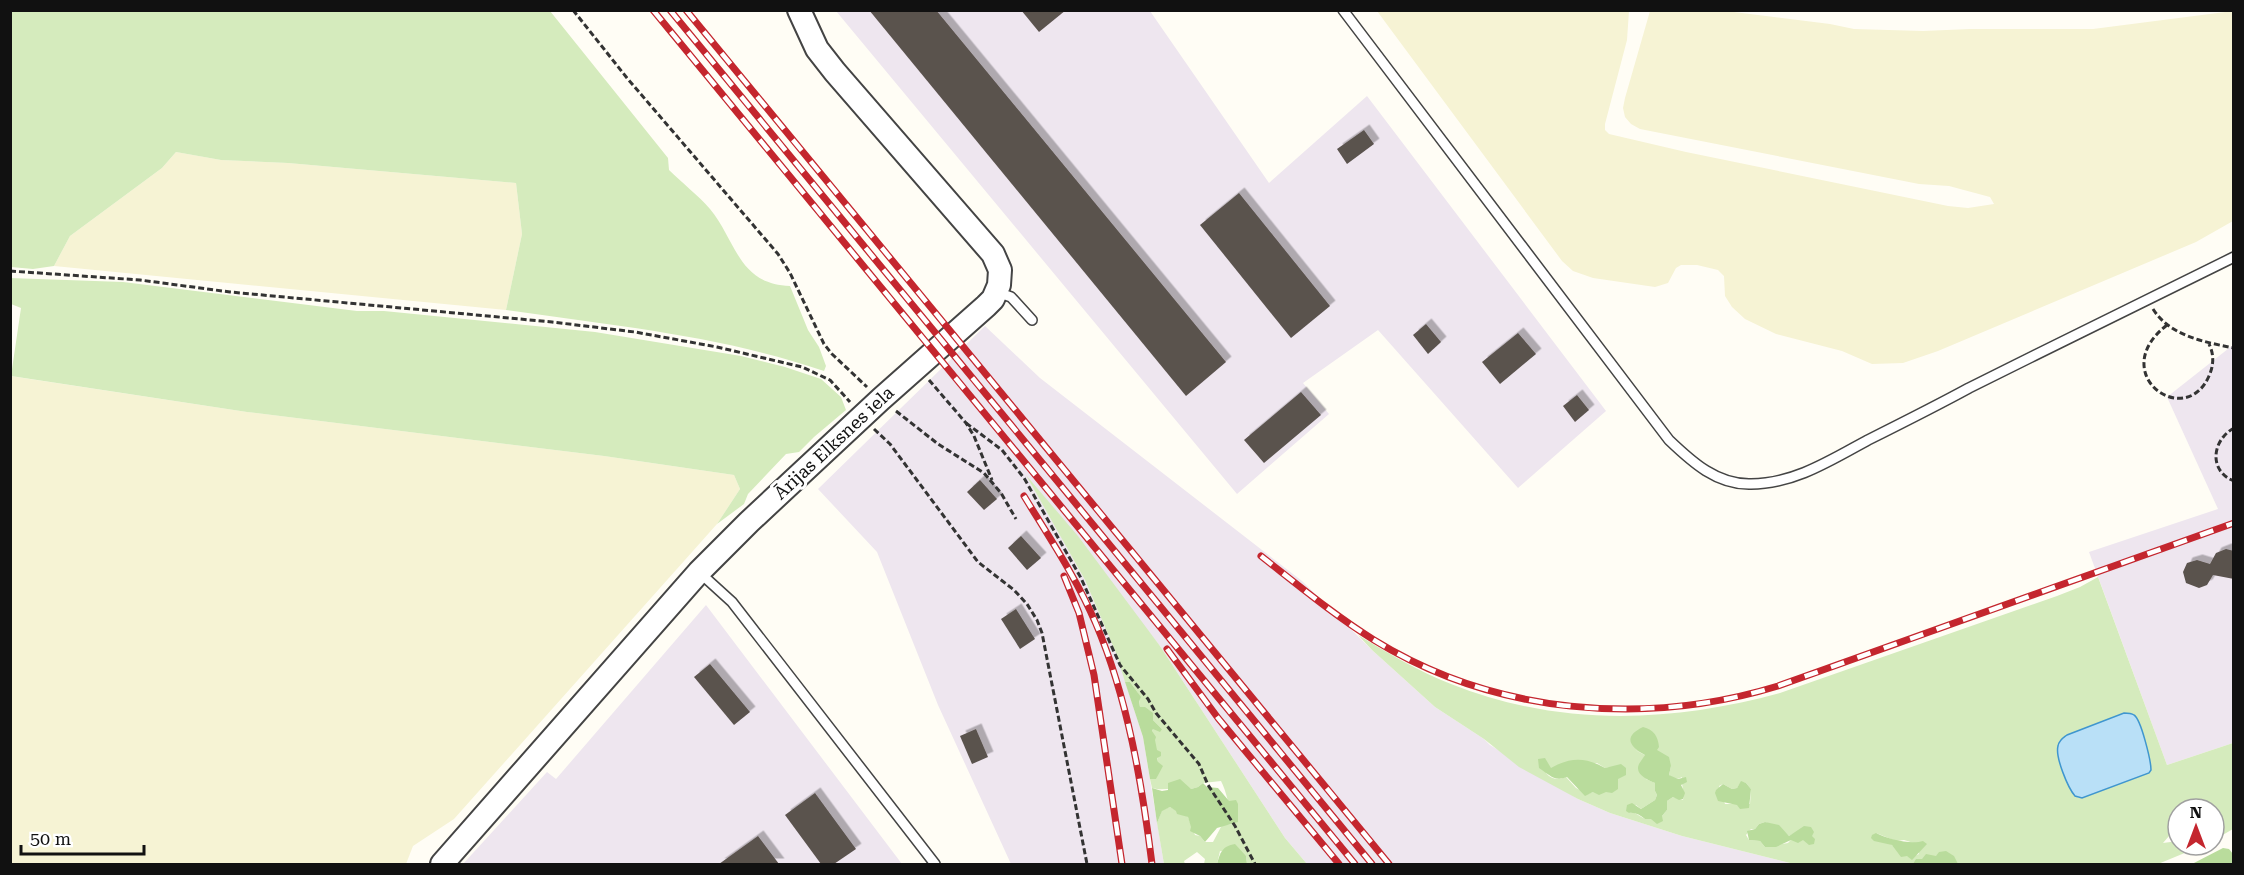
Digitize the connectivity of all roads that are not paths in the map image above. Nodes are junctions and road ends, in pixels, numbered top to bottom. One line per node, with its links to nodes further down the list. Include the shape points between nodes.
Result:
1 (799, 10): 4 (street, via 817,49 835,72 993,254 1000,277)
2 (1343, 10): 3 (lane, via 1669,440 1689,460 1728,481 1768,483 1806,473)
3 (2234, 257)
4 (997, 292): 5 (lane, via 1011,297); 6 (street, Ārijas Elksnes iela, via 979,314 880,399)
5 (1032, 320)
6 (699, 572): 7 (street, Ārijas Elksnes iela); 8 (lane, via 732,602)
7 (442, 864)
8 (935, 864)

